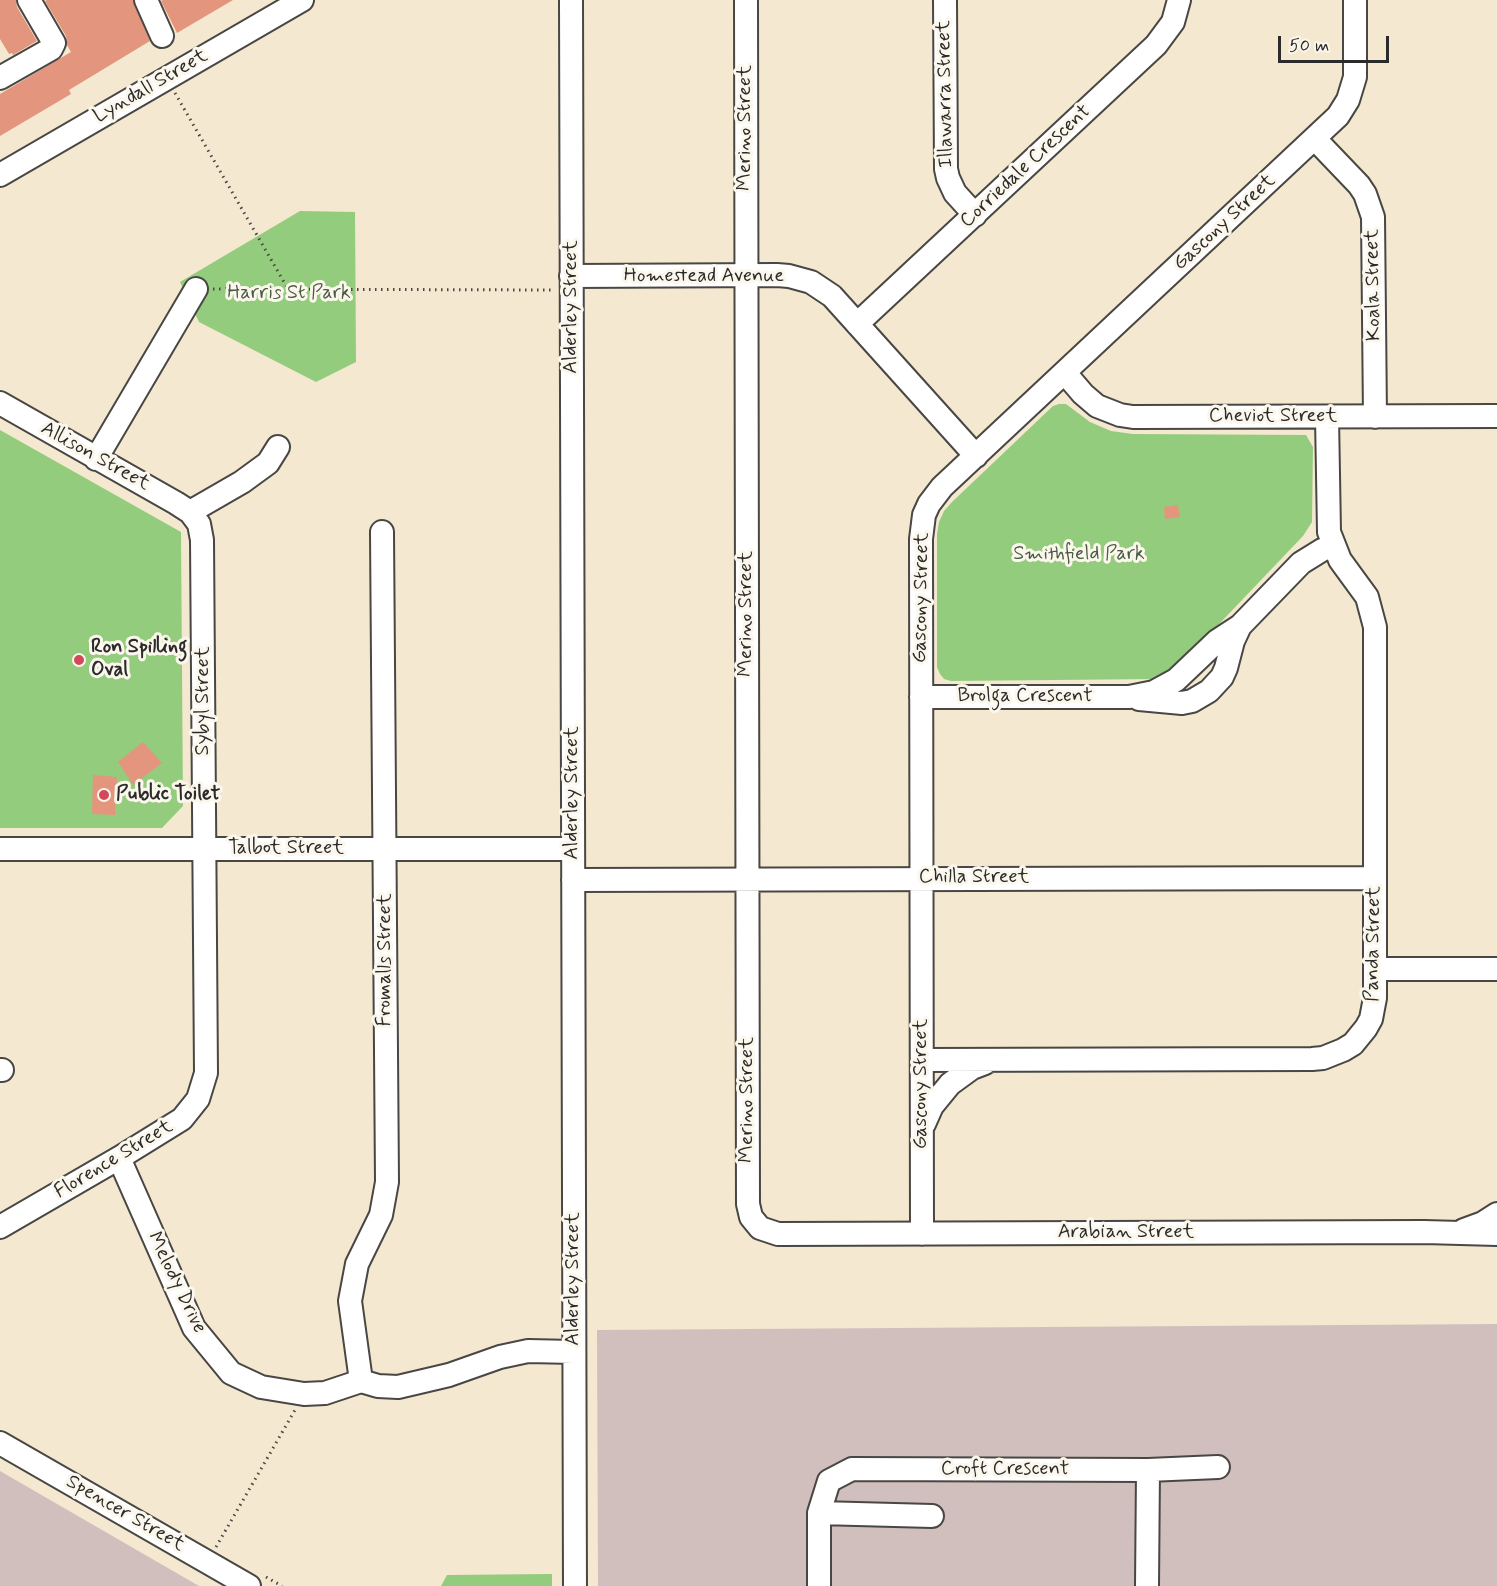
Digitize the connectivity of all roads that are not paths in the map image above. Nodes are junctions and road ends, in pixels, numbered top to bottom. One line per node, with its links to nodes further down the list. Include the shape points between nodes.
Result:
1 (29, 0): 10 (street, via 54,43 51,49)
2 (146, 0): 9 (street)
3 (302, 0): 12 (street, Lyndall Street)
4 (571, 0): 15 (street, Alderley Street)
5 (746, 0): 14 (street, Merino Street)
6 (945, 0): 13 (street, Illawarra Street, via 946,169 955,193)
7 (1179, 0): 13 (street, Corriedale Crescent, via 1173,22 1163,38)
8 (1355, 0): 11 (street, Gascony Street, via 1356,65 1352,88 1344,109)
9 (162, 36)
10 (0, 78)
11 (1315, 138): 18 (street, Gascony Street); 22 (street, Koala Street, via 1359,185 1373,217)
12 (0, 175)
13 (975, 215): 17 (street, Corriedale Crescent)
14 (747, 275): 15 (street, Homestead Avenue); 17 (street, Homestead Avenue, via 789,276 811,282 832,296); 37 (street, Merino Street)
15 (572, 283): 35 (street, Alderley Street)
16 (196, 289): 25 (street)
17 (857, 324): 24 (street, Homestead Avenue)
18 (1065, 373): 21 (street, Cheviot Street, via 1090,400 1120,415); 24 (street, Gascony Street)
19 (0, 403): 25 (street, Allison Street)
20 (1497, 416): 22 (street, Cheviot Street)
21 (1327, 417): 22 (street, Cheviot Street); 28 (street, Panda Street, via 1327,523)
22 (1375, 417)
23 (278, 447): 26 (street, via 268,463)
24 (976, 456): 31 (street, Gascony Street, via 935,495 924,515)
25 (96, 459): 26 (street, Allison Street)
26 (190, 512): 33 (street, Sybyl Street, via 199,524 202,540)
27 (382, 532): 34 (street, Fromalls Street)
28 (1333, 546): 29 (street, Brolga Crescent, via 1301,563); 36 (street, Panda Street, via 1367,597 1375,627)
29 (1240, 626): 30 (street, Brolga Crescent, via 1217,641 1176,680 1148,694); 30 (street, Brolga Crescent, via 1222,677 1209,692 1192,701 1173,703)
30 (1129, 697): 31 (street, Brolga Crescent)
31 (921, 698): 38 (street, Gascony Street)
32 (0, 849): 33 (street, Talbot Street)
33 (205, 849): 34 (street, Talbot Street); 44 (street, Sybyl Street)
34 (385, 849): 35 (street, Talbot Street); 54 (street, Fromalls Street, via 387,1182 381,1215 357,1264 350,1301)
35 (573, 849): 39 (street, Alderley Street)
36 (1375, 878): 38 (street, Chilla Street); 40 (street, Panda Street)
37 (748, 879): 38 (street, Chilla Street); 39 (street, Chilla Street); 48 (street, Merino Street, via 748,1204)
38 (921, 879): 42 (street, Gascony Street)
39 (573, 880): 53 (street, Alderley Street)
40 (1375, 969): 41 (street); 43 (street, Panda Street, via 1374,1009 1366,1028 1353,1044 1323,1058)
41 (1497, 969)
42 (922, 1060): 43 (street, Panda Street); 45 (street, Gascony Street)
43 (998, 1060): 45 (street, via 972,1068 950,1084 932,1106)
44 (206, 1073): 46 (street, Florence Street, via 198,1099 183,1119)
45 (922, 1133): 51 (street, Gascony Street)
46 (119, 1158): 49 (street, Florence Street); 54 (street, Melody Drive, via 194,1328 231,1373 261,1387 304,1394 325,1393)
47 (1497, 1214): 50 (street)
48 (757, 1225): 51 (street, Arabian Street, via 778,1234)
49 (0, 1227)
50 (1451, 1233): 51 (street, Arabian Street); 52 (street, Arabian Street)
51 (922, 1234)
52 (1497, 1234)
53 (574, 1352): 54 (street, Melody Drive, via 528,1351 398,1387); 61 (street, Alderley Street)
54 (361, 1381)
55 (0, 1443): 60 (street, Spencer Street)
56 (1218, 1467): 57 (street, Croft Crescent)
57 (1148, 1470): 58 (street, Croft Crescent, via 852,1469 829,1481); 63 (street)
58 (819, 1513): 59 (street); 62 (street, Croft Crescent)
59 (932, 1516)
60 (249, 1586)
61 (575, 1586)
62 (819, 1586)
63 (1148, 1586)

